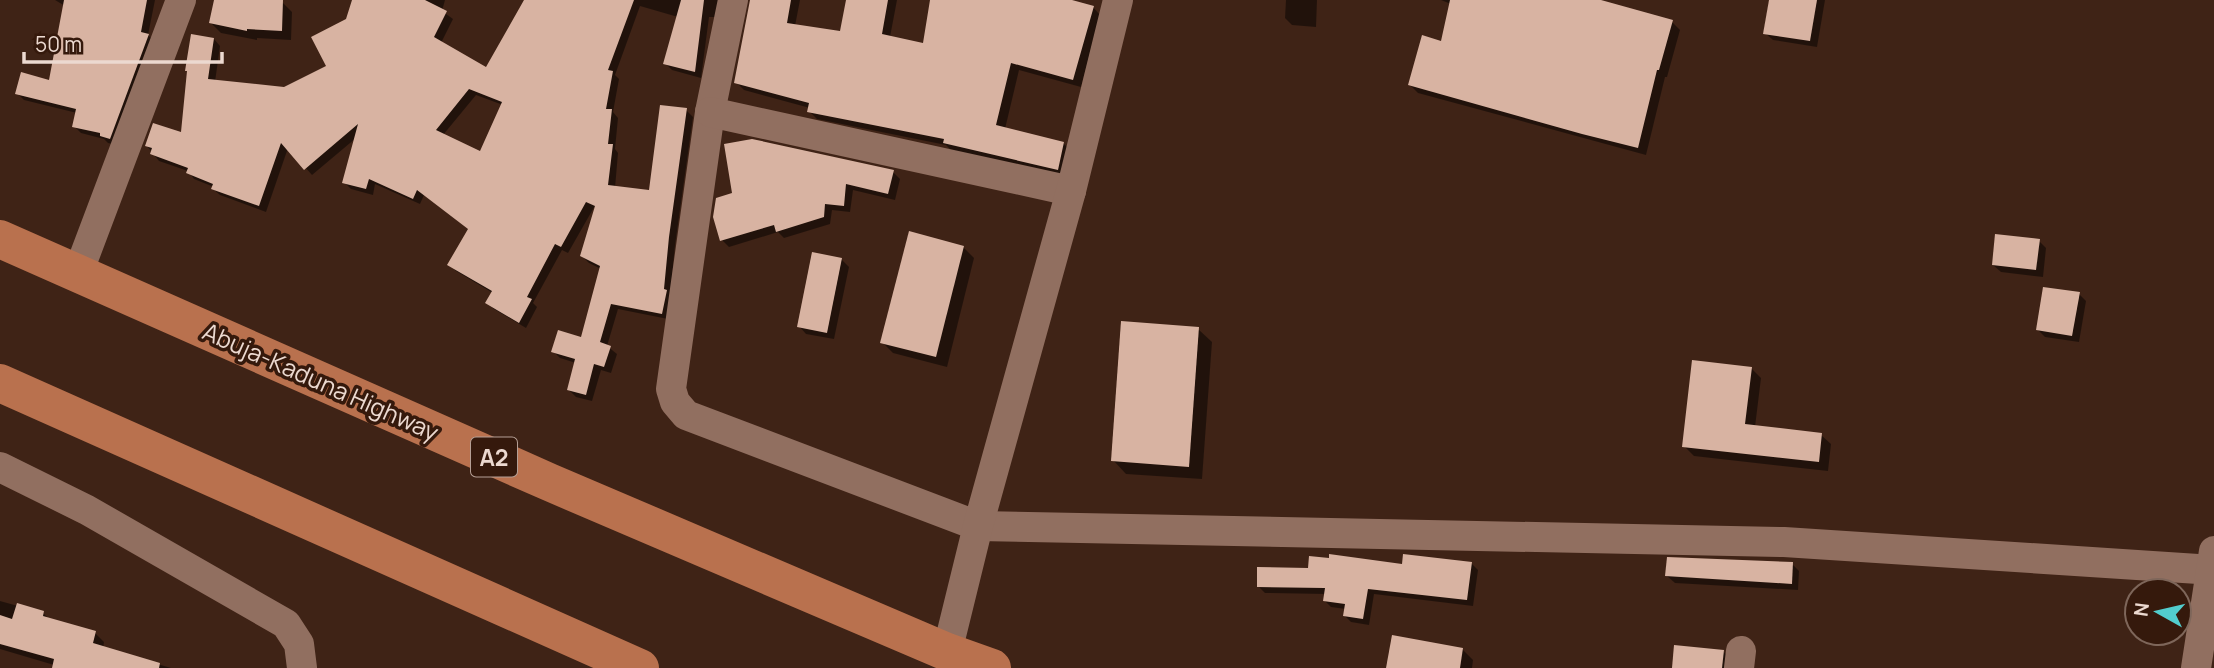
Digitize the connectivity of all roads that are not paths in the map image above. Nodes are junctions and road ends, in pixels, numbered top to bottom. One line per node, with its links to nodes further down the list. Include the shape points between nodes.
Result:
1 (181, 0): 7 (street)
2 (733, 0): 4 (street)
3 (1118, 0): 5 (street)
4 (710, 113): 5 (street); 10 (street, via 671,389 675,402 686,415)
5 (1071, 191): 10 (street)
6 (0, 239): 7 (highway, Abuja-Kaduna Highway / A2)
7 (78, 273): 12 (highway, Abuja-Kaduna Highway / A2)
8 (0, 383): 14 (highway)
9 (0, 467): 13 (street, via 87,510 286,624 299,644)
10 (978, 526): 11 (street, via 1784,542); 12 (street)
11 (2213, 563): 16 (street)
12 (947, 652): 15 (highway, Abuja-Kaduna Highway / A2)
13 (302, 668)
14 (640, 668)
15 (992, 668)
16 (2196, 668)

